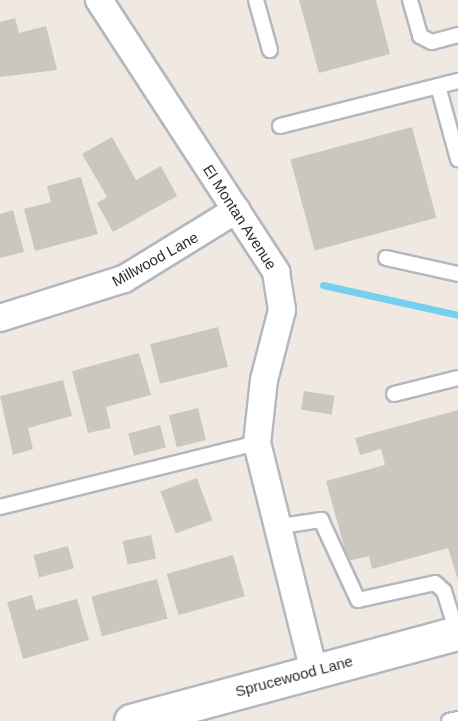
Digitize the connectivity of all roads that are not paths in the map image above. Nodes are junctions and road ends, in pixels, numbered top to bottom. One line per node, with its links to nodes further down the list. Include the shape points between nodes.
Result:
1 (99, 0): 10 (street, El Montan Avenue)
2 (256, 0): 5 (lane)
3 (410, 0): 4 (lane, via 420,36 432,42)
4 (458, 35)
5 (270, 50)
6 (458, 81): 7 (lane)
7 (438, 86): 8 (lane); 9 (lane)
8 (280, 126)
9 (458, 159)
10 (236, 210): 13 (street, Millwood Lane, via 124,279); 16 (street, El Montan Avenue, via 276,272 282,310 264,380)
11 (386, 258): 12 (lane)
12 (458, 274)
13 (0, 318)
14 (458, 378): 15 (lane)
15 (394, 394)
16 (257, 443): 17 (lane); 18 (street, El Montan Avenue)
17 (0, 507)
18 (275, 528): 19 (lane, via 321,520 358,600 435,583 444,591); 20 (street, El Montan Avenue)
19 (458, 633): 20 (street, Sprucewood Lane)
20 (314, 671): 22 (street, Sprucewood Lane)
21 (458, 719): 23 (lane)
22 (131, 721)
23 (449, 721)

